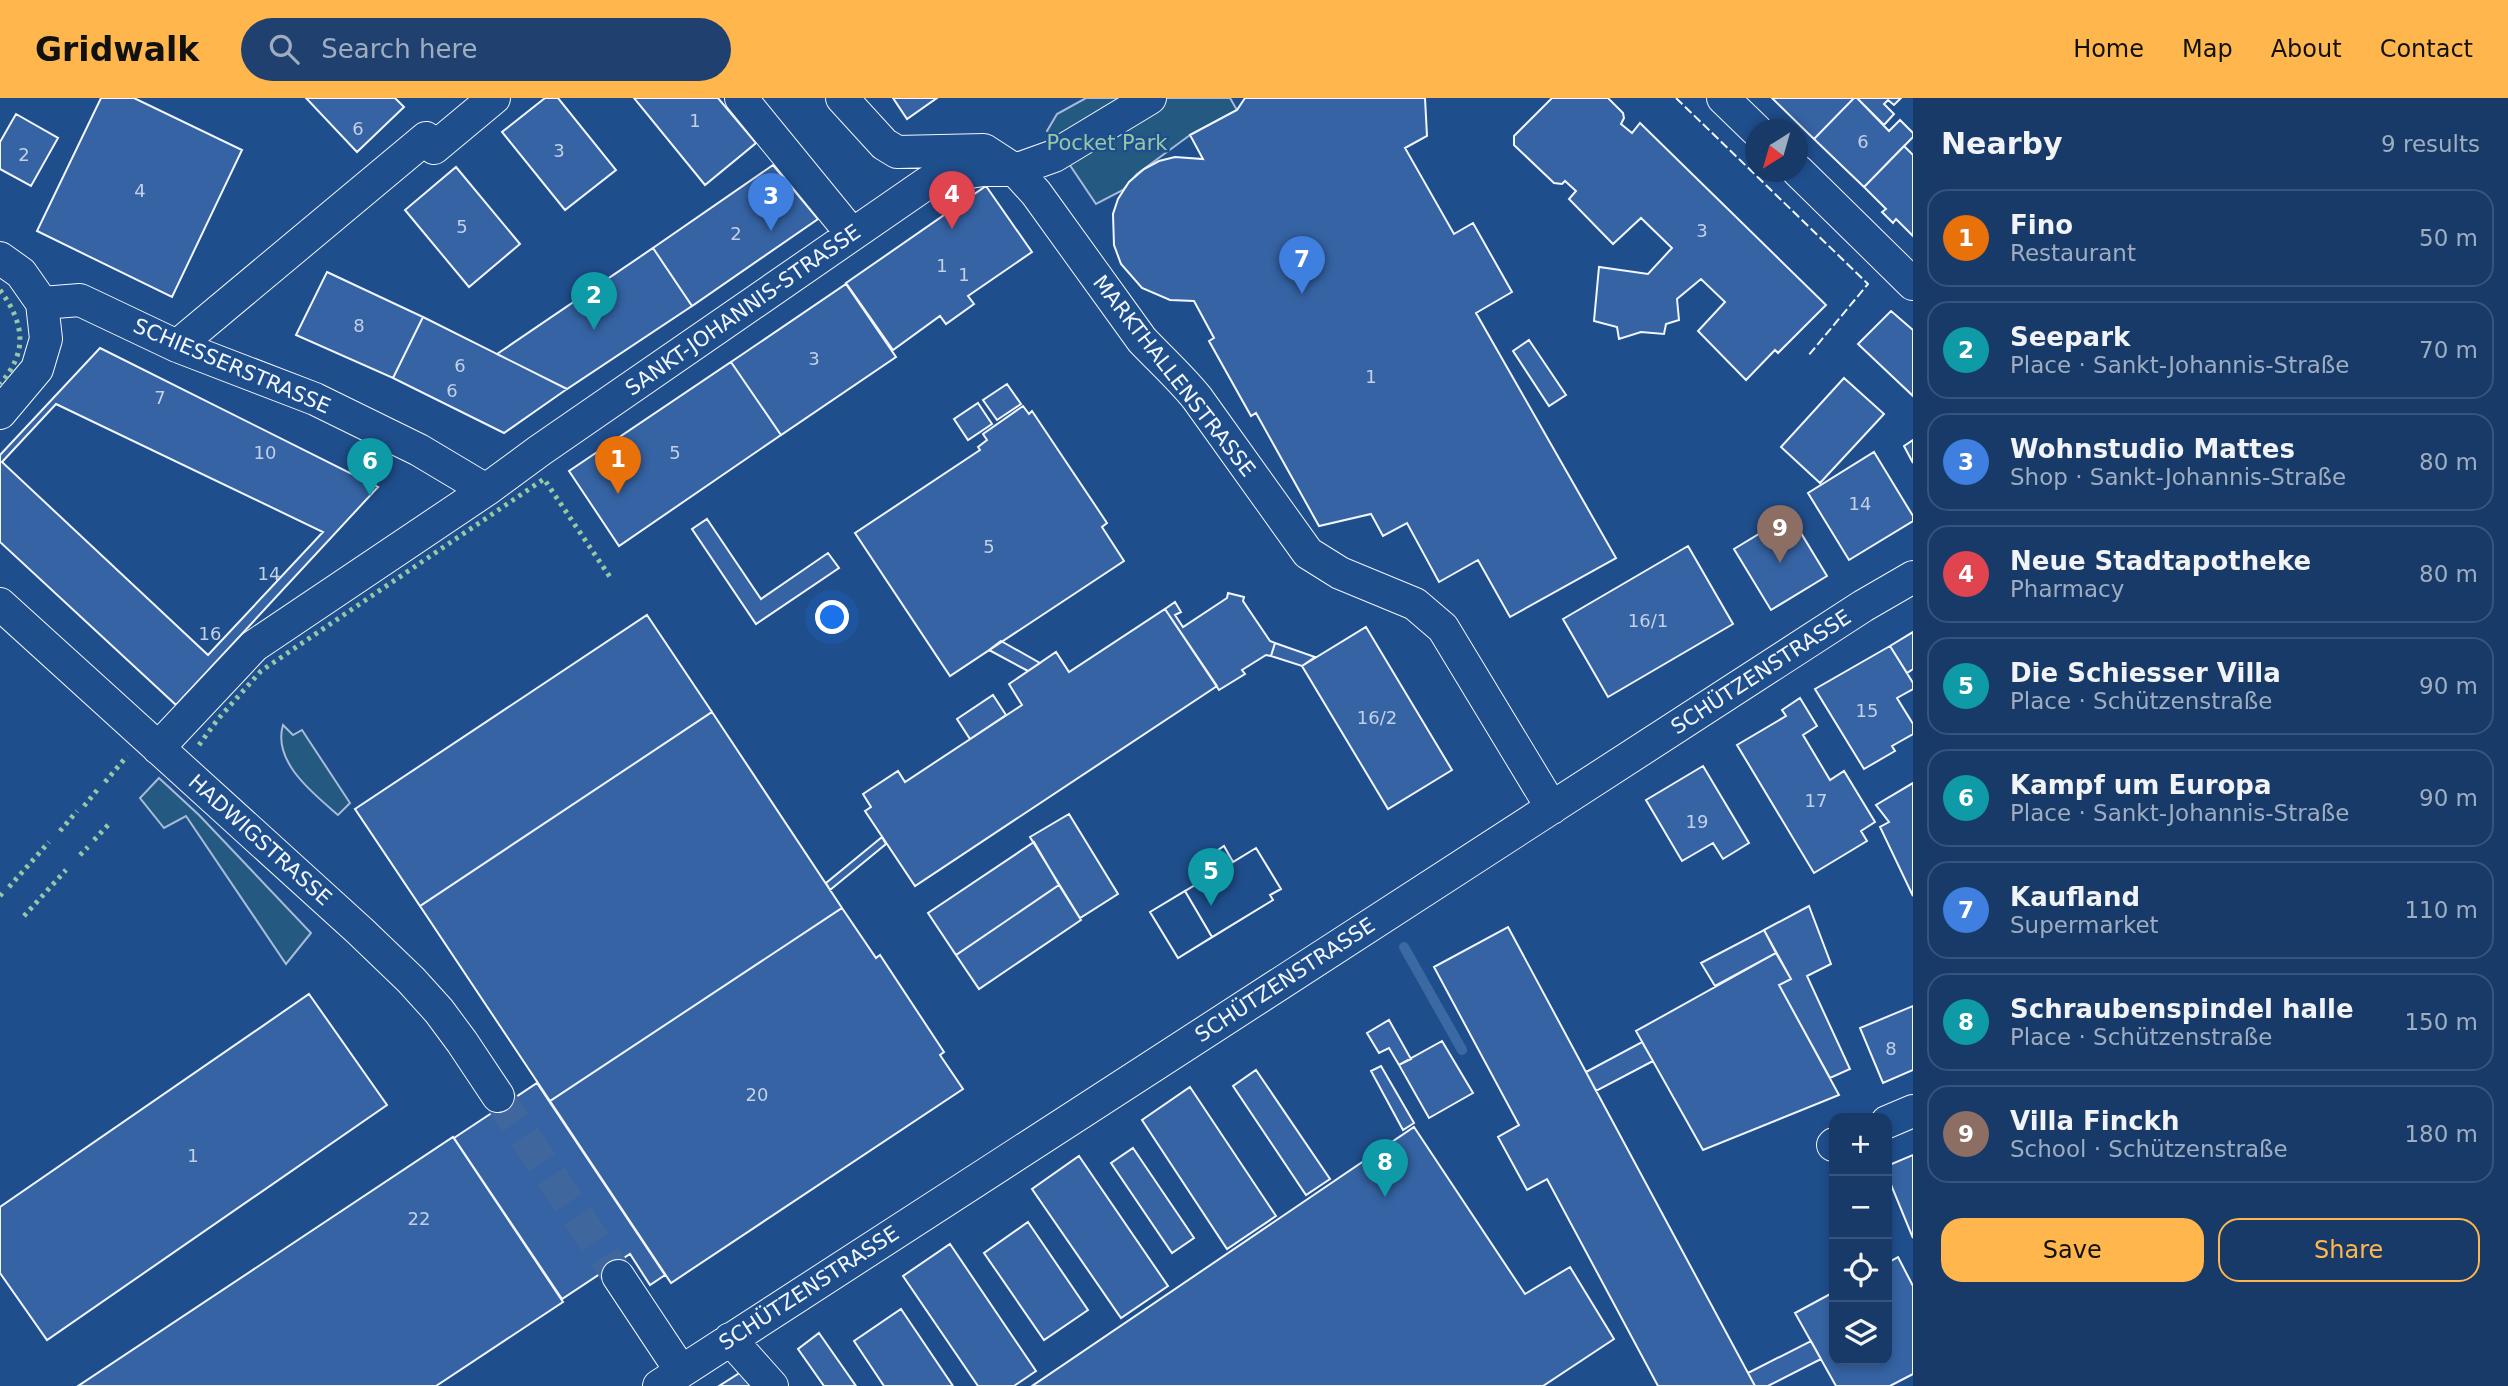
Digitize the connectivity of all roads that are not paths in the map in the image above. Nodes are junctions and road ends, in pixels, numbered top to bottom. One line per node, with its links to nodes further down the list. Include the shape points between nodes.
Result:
1 (494, 98): 13 (street, via 435,148 426,138)
2 (741, 98): 9 (street)
3 (842, 98): 7 (street, MARKTHALLENSTRASSE, via 897,152 984,150)
4 (1150, 98): 7 (street, SANKT-JOHANNIS-STRASSE, via 1054,156)
5 (1723, 98): 6 (street)
6 (1745, 120)
7 (1015, 170): 9 (street, SANKT-JOHANNIS-STRASSE, via 938,177); 19 (street, MARKTHALLENSTRASSE, via 1135,330 1197,398 1308,553 1340,573 1415,604 1443,628)
8 (1808, 182): 11 (street)
9 (852, 234): 15 (street, SANKT-JOHANNIS-STRASSE)
10 (0, 258): 12 (street, via 21,272)
11 (1913, 284)
12 (42, 303): 13 (street, SCHIESSERSTRASSE, via 80,300); 14 (street, via 46,339 37,369)
13 (177, 346): 15 (street, SCHIESSERSTRASSE, via 315,399 419,450)
14 (0, 413)
15 (486, 491): 18 (street, SANKT-JOHANNIS-STRASSE, via 254,646)
16 (1913, 576): 19 (street, SCHÜTZENSTRASSE)
17 (0, 604): 18 (street, HADWIGSTRASSE)
18 (158, 748): 20 (street, HADWIGSTRASSE, via 411,980 462,1042)
19 (1552, 808): 24 (street, SCHÜTZENSTRASSE)
20 (498, 1096)
21 (1913, 1111): 22 (street)
22 (1892, 1120)
23 (618, 1276): 25 (street)
24 (730, 1339): 25 (street, SCHÜTZENSTRASSE); 26 (street)
25 (670, 1379)
26 (772, 1386)

